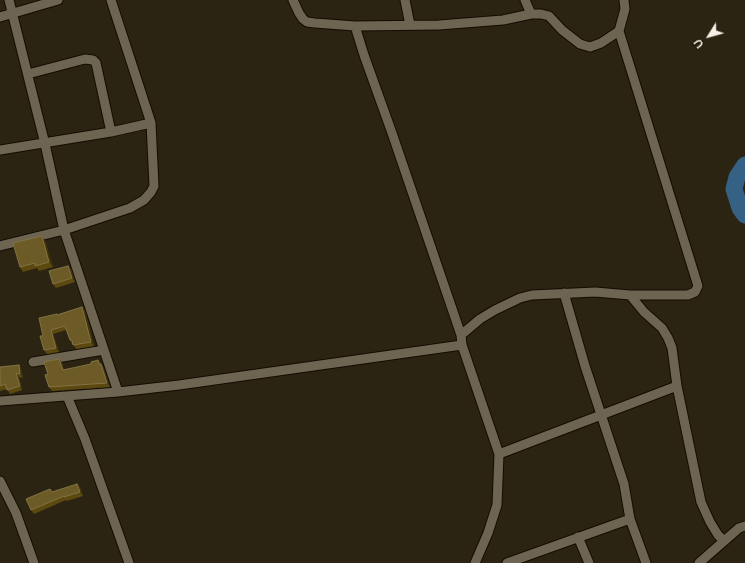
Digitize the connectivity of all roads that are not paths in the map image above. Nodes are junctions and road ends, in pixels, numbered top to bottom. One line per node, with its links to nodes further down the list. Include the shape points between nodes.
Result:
1 (9, 0): 8 (street)
2 (58, 0): 8 (street)
3 (111, 0): 15 (street)
4 (293, 0): 12 (street, via 307,22)
5 (405, 0): 11 (street)
6 (525, 0): 9 (street)
7 (624, 0): 13 (street, via 626,9)
8 (12, 13): 10 (street); 14 (street)
9 (531, 14): 11 (street, via 503,20); 13 (street, via 549,16 580,44 590,47)
10 (0, 17)
11 (410, 25): 12 (street)
12 (355, 26): 23 (street)
13 (619, 31): 22 (street, via 698,286 695,292 688,295)
14 (28, 74): 16 (street, via 85,59 93,60 96,63); 17 (street)
15 (151, 124): 16 (street); 19 (street, via 154,186 151,192 144,200 130,208)
16 (112, 132): 17 (street)
17 (45, 144): 18 (street); 19 (street)
18 (0, 150)
19 (64, 230): 20 (street); 25 (street)
20 (0, 246)
21 (564, 293): 22 (street); 23 (street, via 520,298 480,319); 31 (street)
22 (630, 295): 27 (street, via 662,328 668,338 672,348)
23 (461, 335): 24 (street)
24 (462, 345): 28 (street); 32 (street)
25 (104, 350): 26 (street); 28 (street)
26 (33, 362)
27 (677, 386): 31 (street); 37 (street, via 701,502 710,522)
28 (118, 392): 29 (street)
29 (67, 396): 30 (street); 39 (street)
30 (0, 401)
31 (602, 415): 32 (street); 34 (street, via 624,484)
32 (499, 454): 40 (street, via 497,505)
33 (0, 481): 38 (street, via 16,513)
34 (630, 519): 36 (street); 43 (street)
35 (745, 526): 37 (street)
36 (578, 537): 41 (street); 42 (street)
37 (724, 541): 44 (street)
38 (34, 563)
39 (129, 563)
40 (475, 563)
41 (507, 563)
42 (589, 563)
43 (646, 563)
44 (699, 563)

